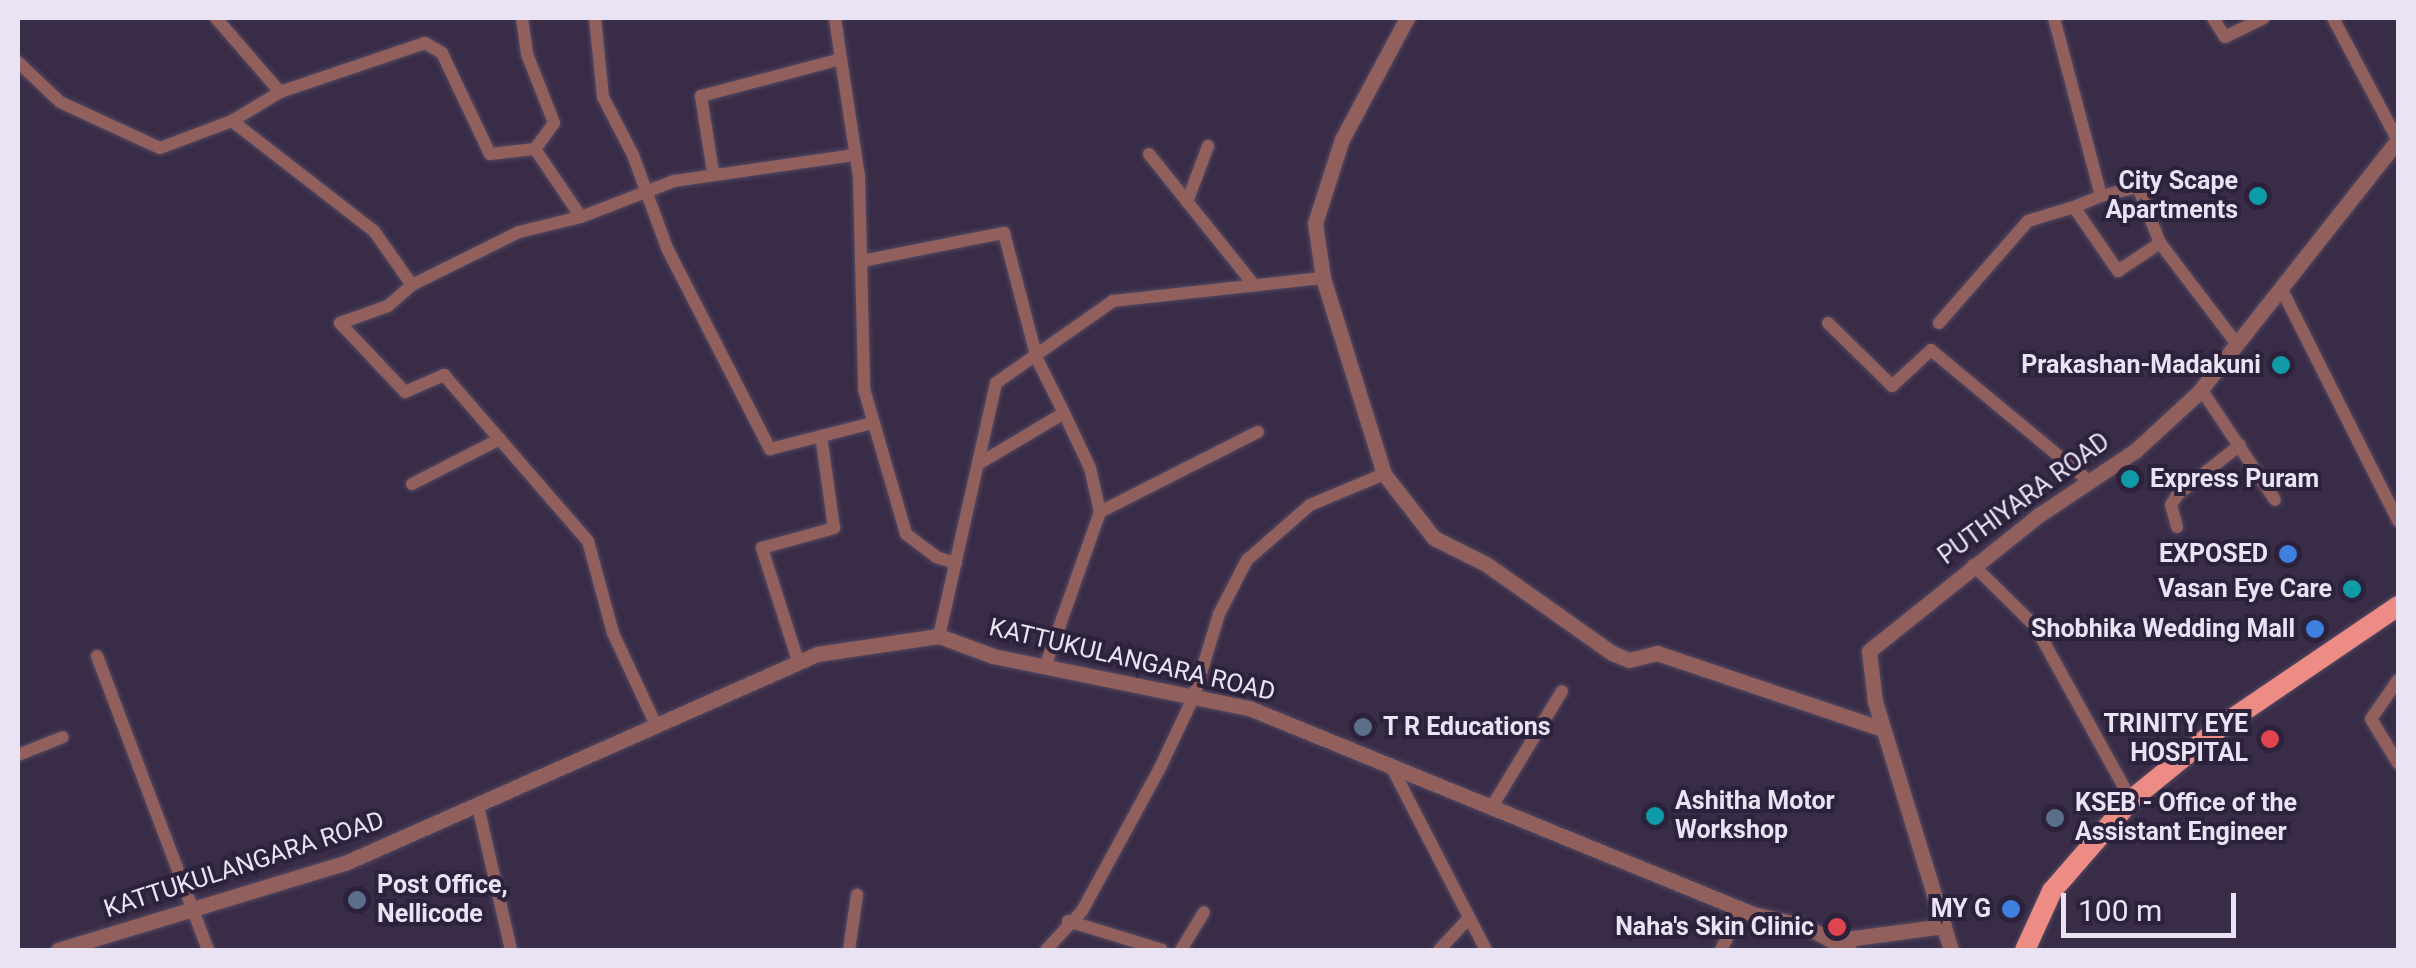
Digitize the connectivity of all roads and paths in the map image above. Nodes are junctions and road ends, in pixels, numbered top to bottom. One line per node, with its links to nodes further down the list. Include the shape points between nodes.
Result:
1 (216, 18): 12 (street)
2 (522, 18): 16 (street, via 527,54 554,123)
3 (595, 18): 20 (street, via 602,97)
4 (835, 18): 10 (street)
5 (1407, 18): 27 (street, via 1342,139 1320,206 1315,223)
6 (2054, 18): 21 (street)
7 (2213, 18): 8 (street, via 2225,37)
8 (2264, 18)
9 (2333, 18): 14 (street)
10 (841, 59): 18 (street); 19 (street, via 701,96)
11 (18, 62): 13 (street, via 60,102 160,148)
12 (280, 92): 13 (street); 16 (street, via 425,43 442,53 490,154)
13 (232, 122): 28 (street, via 374,231)
14 (2398, 141): 30 (street, PUTHIYARA ROAD)
15 (1208, 146): 22 (street)
16 (535, 149): 24 (street)
17 (1149, 154): 22 (street)
18 (854, 155): 19 (street); 26 (street)
19 (713, 172): 20 (street)
20 (644, 192): 24 (street); 39 (street, via 770,449)
21 (2101, 196): 23 (street); 25 (street, via 2138,187)
22 (1187, 202): 29 (street)
23 (2074, 207): 25 (street, via 2118,271); 32 (street, via 2028,221)
24 (581, 217): 28 (street, via 519,232)
25 (2160, 243): 33 (street)
26 (862, 261): 34 (street, via 1004,234); 37 (street, via 864,388)
27 (1324, 278): 29 (street); 43 (street)
28 (412, 285): 40 (street, via 388,306 340,323 405,392 444,375)
29 (1254, 285): 34 (street, via 1113,301)
30 (2282, 288): 33 (street, PUTHIYARA ROAD); 48 (street)
31 (1828, 323): 44 (street, via 1892,386 1930,350)
32 (1939, 323)
33 (2237, 344): 35 (street, PUTHIYARA ROAD)
34 (1037, 359): 36 (street); 42 (street, via 996,382)
35 (2201, 389): 41 (street); 44 (street, PUTHIYARA ROAD, via 2136,450)
36 (1064, 413): 42 (street); 47 (street, via 1090,468)
37 (872, 423): 39 (street); 50 (street, via 906,534 916,546)
38 (1258, 432): 47 (street)
39 (821, 436): 56 (street, via 834,528 762,548)
40 (500, 438): 45 (street); 61 (street, via 588,541 613,633)
41 (2240, 445): 46 (street); 49 (street, via 2178,494 2171,505)
42 (978, 464): 50 (street)
43 (1384, 474): 60 (street, via 1310,505 1248,560 1219,614); 62 (street, via 1434,538 1486,564 1612,652 1630,660 1657,653)
44 (2090, 481): 51 (street, PUTHIYARA ROAD)
45 (412, 484)
46 (2275, 500)
47 (1100, 512): 57 (street)
48 (2398, 521)
49 (2177, 528)
50 (956, 562): 54 (street)
51 (1973, 565): 62 (street, PUTHIYARA ROAD, via 1869,651); 67 (street, via 2035,626)
52 (2398, 606): 67 (main road, via 2235,717)
53 (2398, 621): 90 (main road, via 2230,736 2141,808 2079,874)
54 (939, 636): 56 (street, KATTUKULANGARA ROAD); 57 (street, KATTUKULANGARA ROAD, via 994,656)
55 (97, 656): 71 (street)
56 (798, 661): 61 (street, KATTUKULANGARA ROAD)
57 (1046, 664): 60 (street, KATTUKULANGARA ROAD)
58 (2398, 680): 65 (street, via 2371,719)
59 (1562, 691): 68 (street)
60 (1194, 696): 66 (street, KATTUKULANGARA ROAD, via 1249,708); 75 (street, via 1082,911)
61 (656, 723): 69 (street, KATTUKULANGARA ROAD)
62 (1884, 729): 76 (street, PUTHIYARA ROAD)
63 (63, 737): 64 (street)
64 (18, 755)
65 (2398, 763)
66 (1390, 764): 68 (street, KATTUKULANGARA ROAD); 74 (street)
67 (2131, 800): 89 (main road, via 2052,891)
68 (1493, 805): 72 (street, KATTUKULANGARA ROAD)
69 (478, 806): 71 (street, KATTUKULANGARA ROAD, via 346,863); 80 (street)
70 (856, 895): 81 (street)
71 (195, 905): 78 (street, KATTUKULANGARA ROAD); 79 (street)
72 (1740, 909): 77 (street, KATTUKULANGARA ROAD); 87 (street)
73 (1204, 912): 84 (street)
74 (1469, 918): 85 (street); 86 (street)
75 (1068, 921): 82 (street); 83 (street)
76 (1944, 926): 77 (street); 88 (street, PUTHIYARA ROAD)
77 (1844, 945)
78 (58, 950)
79 (208, 950)
80 (511, 950)
81 (849, 950)
82 (1046, 950)
83 (1162, 950)
84 (1181, 950)
85 (1438, 950)
86 (1486, 950)
87 (1721, 950)
88 (1951, 950)
89 (2025, 950)
90 (2038, 950)

